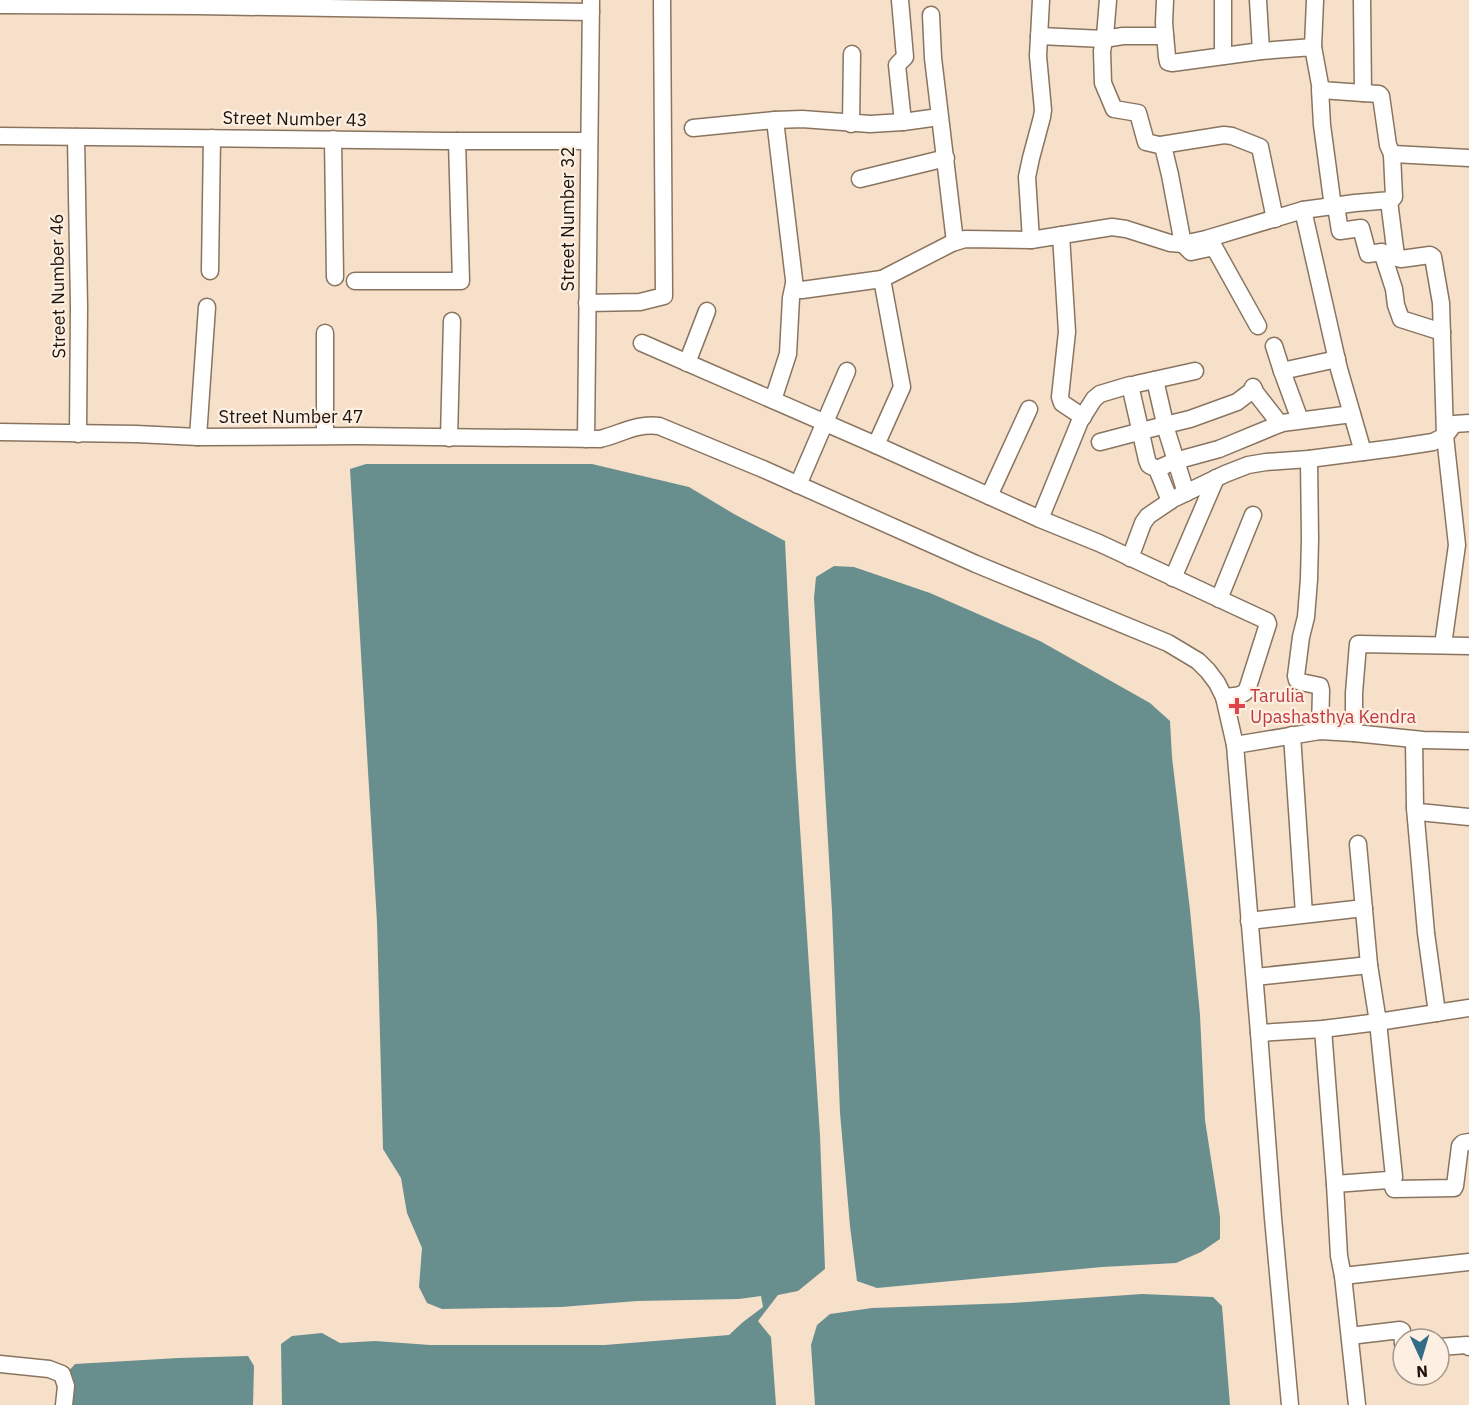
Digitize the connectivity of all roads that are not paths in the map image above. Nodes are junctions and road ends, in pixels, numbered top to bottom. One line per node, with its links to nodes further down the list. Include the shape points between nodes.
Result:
1 (662, 0): 52 (street, via 664,296 640,302)
2 (900, 0): 24 (street, via 905,57 897,65)
3 (1041, 0): 13 (street)
4 (1108, 0): 15 (street)
5 (1165, 0): 14 (street)
6 (1223, 0): 19 (street)
7 (1258, 0): 17 (street)
8 (1315, 0): 16 (street)
9 (1362, 0): 21 (street)
10 (0, 5): 11 (street)
11 (591, 6): 32 (street, Street Number 32)
12 (932, 15): 22 (street)
13 (1039, 36): 15 (street); 44 (street, via 1043,110 1028,177)
14 (1165, 36): 15 (street); 19 (street, via 1168,62)
15 (1104, 39): 33 (street, via 1103,83 1114,110 1138,112 1146,142)
16 (1313, 47): 17 (street); 20 (street)
17 (1261, 51): 19 (street)
18 (852, 54): 25 (street)
19 (1224, 56)
20 (1320, 89): 21 (street); 40 (street)
21 (1363, 93): 34 (street, via 1381,96)
22 (939, 117): 24 (street); 35 (street)
23 (775, 120): 25 (street); 26 (street); 51 (street)
24 (903, 122): 25 (street)
25 (851, 124)
26 (693, 128)
27 (0, 136): 28 (street, Street Number 43)
28 (76, 137): 29 (street, Street Number 43); 79 (street, Street Number 46)
29 (212, 138): 30 (street, Street Number 43); 47 (street)
30 (333, 139): 31 (street, Street Number 43); 48 (street)
31 (457, 141): 32 (street, Street Number 43); 50 (street, via 461,281)
32 (589, 141): 52 (street, Street Number 32)
33 (1161, 145): 42 (street, via 1224,135 1260,147); 46 (street)
34 (1392, 154): 36 (street); 39 (street, via 1394,197)
35 (946, 158): 38 (street); 45 (street)
36 (1469, 158): 37 (street)
37 (1469, 163)
38 (860, 179)
39 (1389, 201): 40 (street); 57 (street, via 1397,258 1434,258)
40 (1334, 206): 41 (street); 57 (street, via 1340,231 1361,228 1368,254 1382,252 1401,319)
41 (1303, 210): 42 (street); 61 (street)
42 (1275, 219): 46 (street)
43 (1061, 235): 44 (street); 46 (street, via 1112,227); 71 (street, via 1067,332 1060,397 1062,403)
44 (1031, 240): 45 (street)
45 (955, 242): 49 (street)
46 (1183, 244): 56 (street, via 1191,252 1214,247)
47 (210, 271)
48 (335, 277)
49 (882, 279): 51 (street, via 802,290); 86 (street, via 902,387)
50 (355, 281)
51 (794, 284): 68 (street, via 788,354)
52 (587, 303): 84 (street, Street Number 32)
53 (207, 306): 80 (street)
54 (707, 311): 62 (street)
55 (452, 321): 83 (street)
56 (1258, 326)
57 (1442, 332): 82 (street)
58 (325, 333): 81 (street)
59 (642, 343): 62 (street)
60 (1274, 346): 65 (street)
61 (1336, 359): 65 (street); 70 (street)
62 (687, 363): 68 (street)
63 (847, 371): 73 (street)
64 (1195, 371): 66 (street)
65 (1282, 371): 72 (street)
66 (1155, 380): 67 (street); 76 (street)
67 (1136, 384)
68 (773, 400): 73 (street)
69 (1029, 409): 94 (street)
70 (1352, 414): 72 (street); 87 (street)
71 (1083, 417): 78 (street, via 1096,396 1130,385); 97 (street)
72 (1300, 420): 74 (street)
73 (825, 423): 86 (street); 92 (street)
74 (1280, 423): 76 (street, via 1254,388 1237,402 1183,422); 89 (street, via 1219,449)
75 (1469, 423): 82 (street, via 1454,424)
76 (1165, 424): 78 (street); 89 (street)
77 (0, 432): 79 (street, Street Number 47)
78 (1140, 432): 85 (street); 90 (street, via 1149,465)
79 (78, 434): 80 (street, Street Number 47)
80 (198, 436): 81 (street, Street Number 47)
81 (325, 436): 83 (street, Street Number 47)
82 (1445, 436): 87 (street, via 1433,442); 98 (street)
83 (448, 438): 84 (street, Street Number 47)
84 (584, 438): 92 (street, Street Number 47, via 600,439 637,426 659,426)
85 (1100, 442)
86 (876, 445): 94 (street)
87 (1363, 452): 88 (street)
88 (1309, 459): 91 (street, via 1256,463); 105 (street, via 1309,579 1296,676 1301,682 1320,686)
89 (1175, 461): 90 (street); 93 (street)
90 (1156, 469): 95 (street)
91 (1216, 478): 93 (street); 100 (street)
92 (798, 485): 104 (street, Street Number 47, via 1168,643 1198,661)
93 (1186, 493): 95 (street)
94 (989, 496): 97 (street)
95 (1170, 501): 99 (street, via 1143,523)
96 (1253, 515): 101 (street)
97 (1040, 519): 99 (street)
98 (1462, 521): 102 (street)
99 (1130, 558): 100 (street)
100 (1173, 578): 101 (street)
101 (1219, 599): 104 (street, via 1268,624 1246,690 1239,696)
102 (1443, 645): 103 (street); 106 (street, via 1358,644)
103 (1469, 646)
104 (1224, 698): 110 (street, Street Number 47)
105 (1320, 731): 106 (street); 107 (street)
106 (1354, 733): 108 (street)
107 (1292, 735): 110 (street); 115 (street)
108 (1414, 740): 109 (street); 111 (street)
109 (1469, 741)
110 (1234, 745): 116 (street, Street Number 47)
111 (1415, 808): 112 (street, via 1419,812); 120 (street)
112 (1469, 817)
113 (1358, 844): 114 (street)
114 (1364, 908): 115 (street); 117 (street)
115 (1304, 914): 116 (street)
116 (1249, 921): 118 (street, Street Number 47)
117 (1369, 965): 118 (street); 121 (street)
118 (1255, 978): 123 (street, Street Number 47)
119 (1469, 1008): 120 (street)
120 (1437, 1013): 121 (street)
121 (1378, 1022): 122 (street); 125 (street, via 1394,1174)
122 (1323, 1029): 123 (street); 126 (street)
123 (1259, 1033): 135 (street, Street Number 47)
124 (1469, 1143): 125 (street, via 1460,1146 1454,1188 1394,1189)
125 (1390, 1180): 126 (street)
126 (1335, 1184): 128 (street)
127 (1469, 1262): 128 (street)
128 (1343, 1276): 130 (street)
129 (1391, 1331): 130 (street)
130 (1350, 1336): 136 (street)
131 (1451, 1347): 132 (street)
132 (1469, 1347)
133 (0, 1364): 134 (street, via 62,1374 66,1386)
134 (64, 1405)
135 (1290, 1405)
136 (1357, 1405)

